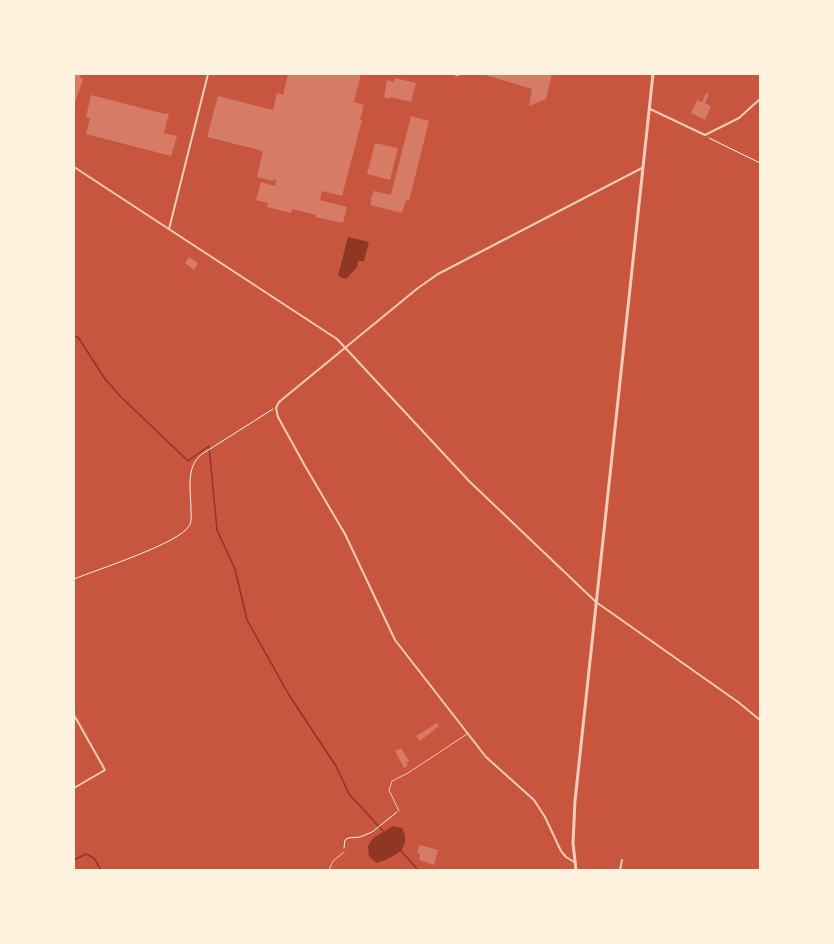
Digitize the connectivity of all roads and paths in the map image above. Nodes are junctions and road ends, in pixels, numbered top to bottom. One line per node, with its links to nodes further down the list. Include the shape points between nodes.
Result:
1 (208, 74): 11 (street)
2 (454, 74): 4 (street)
3 (653, 74): 6 (street)
4 (458, 75)
5 (760, 99): 7 (street, via 739,118)
6 (650, 110): 7 (street); 10 (street)
7 (705, 135): 8 (path)
8 (760, 163)
9 (74, 167): 11 (street)
10 (643, 167): 12 (street, via 438,274); 15 (street)
11 (169, 229): 12 (street, via 317,325)
12 (346, 348): 13 (street, via 279,402); 15 (street, via 469,481)
13 (276, 408): 14 (path, via 195,460 191,473 189,526 168,543); 18 (street, via 278,417 345,534 395,640)
14 (74, 579)
15 (596, 602): 17 (street); 23 (street, via 575,801)
16 (74, 715): 19 (street, via 105,770)
17 (760, 720)
18 (468, 734): 20 (lane, via 392,781 390,790); 23 (street, via 491,763 534,800 561,851)
19 (74, 788)
20 (399, 811): 21 (path, via 372,832 348,838)
21 (344, 852): 24 (lane, via 333,860)
22 (622, 860): 26 (street)
23 (574, 862): 25 (street)
24 (329, 870)
25 (576, 870)
26 (620, 870)

